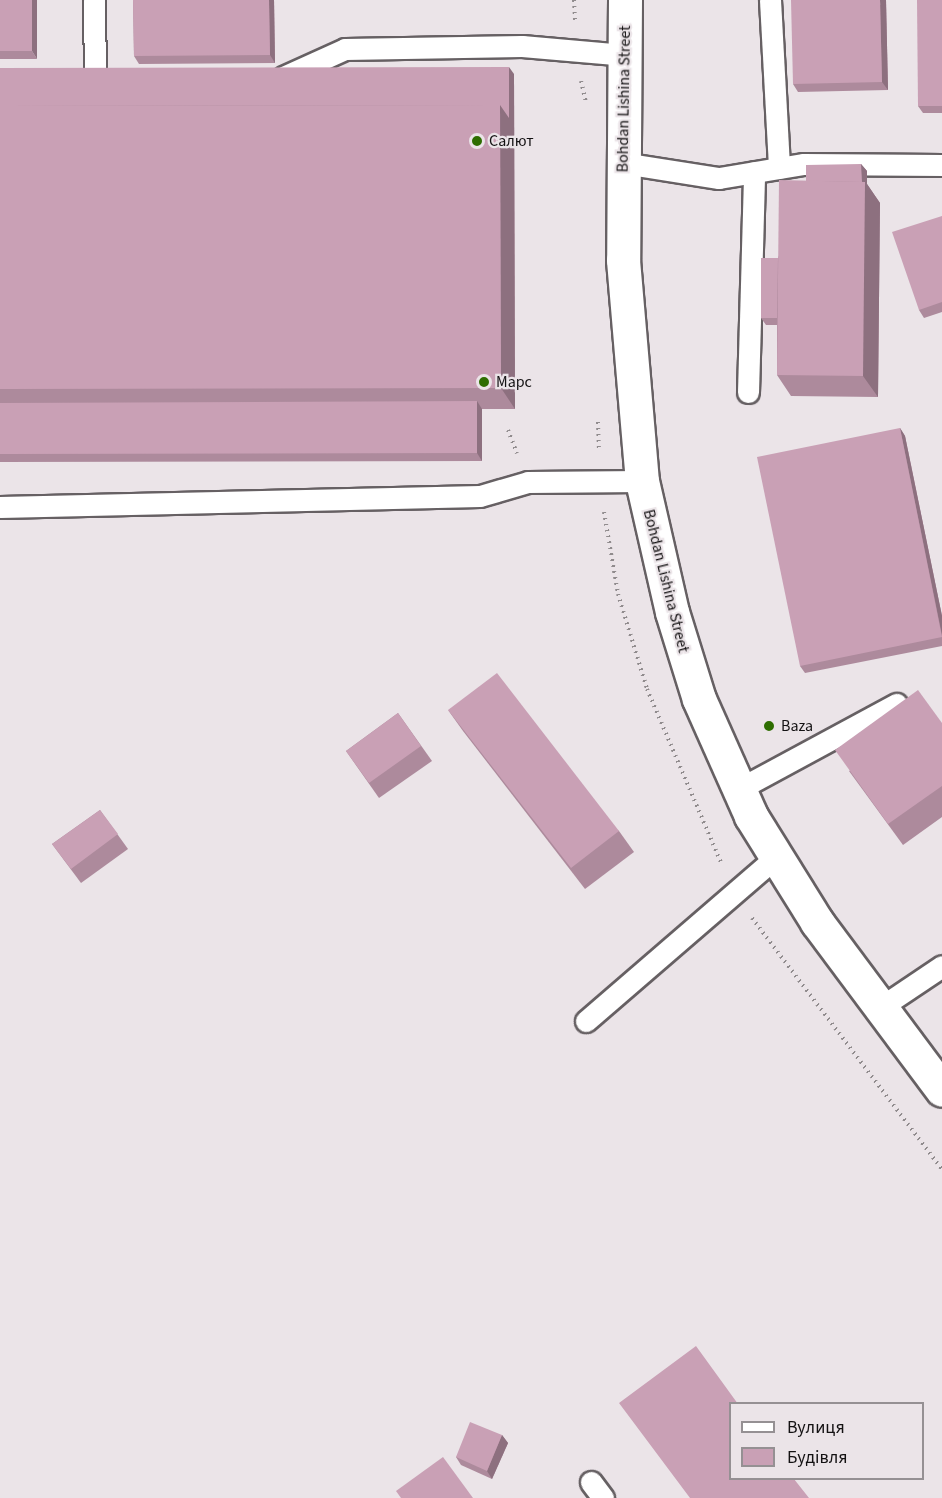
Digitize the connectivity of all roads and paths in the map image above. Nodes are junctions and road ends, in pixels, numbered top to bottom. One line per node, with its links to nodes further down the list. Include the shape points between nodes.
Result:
1 (94, 0): 6 (lane)
2 (625, 0): 4 (main road, Bohdan Lishina Street)
3 (770, 0): 11 (lane)
4 (624, 55): 8 (lane, via 522,46 345,49 289,76); 9 (main road, Bohdan Lishina Street)
5 (71, 77): 6 (lane)
6 (95, 77): 7 (lane)
7 (118, 77)
8 (266, 77)
9 (623, 164): 12 (lane, via 719,178); 14 (main road, Bohdan Lishina Street, via 623,260)
10 (942, 165): 11 (lane, via 804,164)
11 (778, 168): 12 (lane)
12 (754, 172): 13 (lane)
13 (748, 392)
14 (642, 481): 15 (lane, via 528,482 480,496); 17 (main road, Bohdan Lishina Street, via 672,612 699,699)
15 (0, 507)
16 (896, 704): 17 (lane)
17 (739, 789): 18 (main road, Bohdan Lishina Street)
18 (776, 857): 20 (main road, Bohdan Lishina Street, via 817,922); 21 (lane)
19 (942, 966): 20 (lane)
20 (881, 1007): 22 (main road, Bohdan Lishina Street)
21 (586, 1021)
22 (942, 1090)

